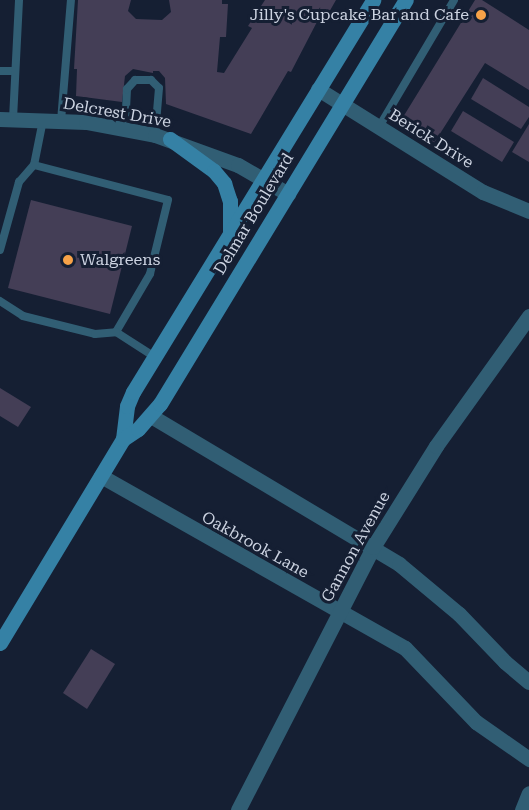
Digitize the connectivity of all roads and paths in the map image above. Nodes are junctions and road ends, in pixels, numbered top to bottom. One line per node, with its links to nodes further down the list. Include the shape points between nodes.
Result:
1 (19, 0): 7 (lane)
2 (71, 0): 12 (lane)
3 (373, 0): 8 (main road, Delmar Boulevard)
4 (406, 0): 9 (main road, Delmar Boulevard)
5 (454, 0): 13 (lane)
6 (0, 71): 7 (lane)
7 (15, 71): 10 (lane)
8 (318, 89): 9 (street, Berick Drive); 17 (main road, Delmar Boulevard)
9 (342, 104): 13 (street, Berick Drive); 18 (main road, Delmar Boulevard)
10 (7, 119): 11 (street, Delcrest Drive)
11 (43, 120): 12 (street, Delcrest Drive); 16 (lane)
12 (61, 121): 14 (street, Delcrest Drive)
13 (379, 127): 19 (street, Berick Drive, via 483,192)
14 (124, 129): 15 (street, Delcrest Drive); 15 (lane, via 128,89 135,80 151,80 159,88)
15 (163, 137): 17 (street, Delcrest Drive, via 218,156); 20 (main road, via 208,166 224,183 230,201)
16 (34, 165): 21 (lane, via 19,182); 24 (lane, via 168,200 150,274)
17 (264, 178): 18 (street, Delcrest Drive); 20 (main road, Delmar Boulevard)
18 (288, 194): 26 (main road, Delmar Boulevard)
19 (529, 210)
20 (230, 231): 25 (main road, Delmar Boulevard)
21 (0, 250)
22 (0, 301): 24 (lane, via 23,316 95,334)
23 (529, 316): 29 (street, Gannon Avenue, via 436,446)
24 (116, 332): 25 (lane)
25 (155, 357): 27 (main road, Delmar Boulevard, via 127,406)
26 (151, 416): 27 (main road, Delmar Boulevard); 29 (street)
27 (123, 439): 28 (main road, Delmar Boulevard)
28 (101, 476): 30 (street, Oakbrook Lane); 31 (main road, Delmar Boulevard)
29 (373, 547): 30 (street, Gannon Avenue); 32 (street, via 436,593)
30 (340, 612): 33 (street, Oakbrook Lane, via 405,648 476,722); 35 (street, Gannon Avenue)
31 (0, 643)
32 (529, 682)
33 (529, 759)
34 (529, 793): 36 (street)
35 (238, 810)
36 (522, 810)

